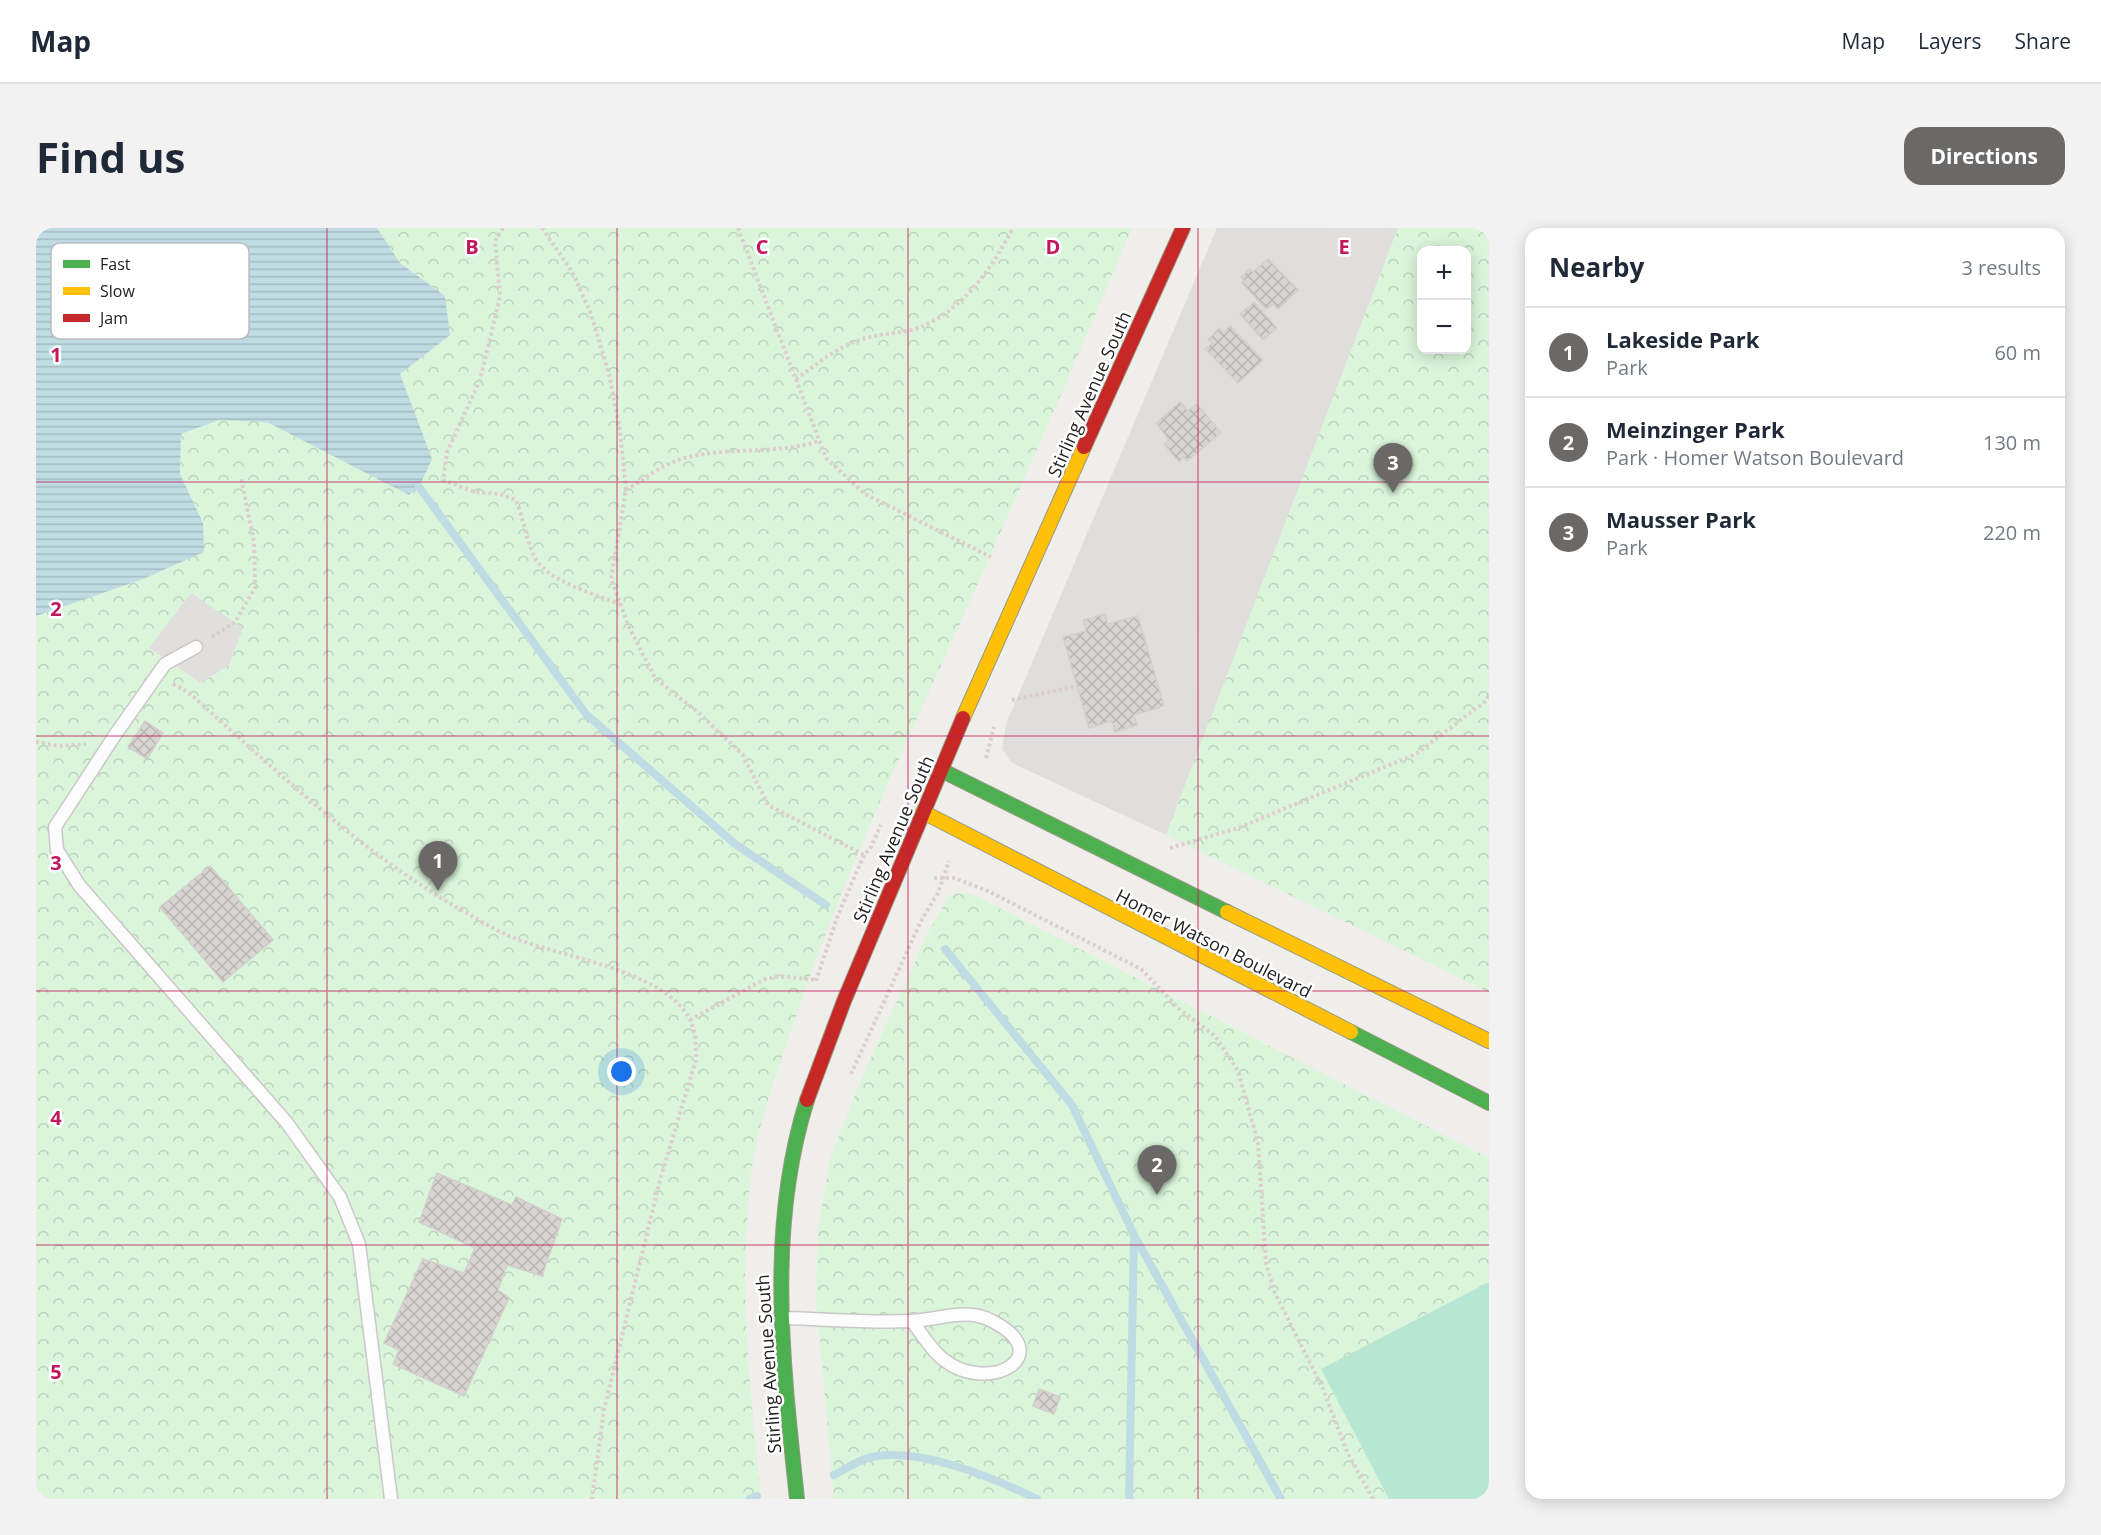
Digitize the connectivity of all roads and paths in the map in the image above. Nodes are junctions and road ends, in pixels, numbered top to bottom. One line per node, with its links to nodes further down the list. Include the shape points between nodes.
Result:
1 (503, 228): 11 (path, via 495,242 500,297 483,370 447,452 443,480 475,492 516,500 534,555 545,569)
2 (542, 228): 9 (path, via 573,273 591,314 609,374)
3 (738, 228): 6 (path)
4 (1013, 228): 6 (path, via 1000,253 964,299 921,327 862,339 832,352)
5 (1184, 228): 20 (street, Stirling Avenue South)
6 (796, 379): 7 (path)
7 (819, 441): 9 (path, via 796,449 754,449 677,460); 10 (path, via 826,458 865,494)
8 (241, 478): 12 (path, via 254,542 255,588 235,622)
9 (626, 490): 11 (path, via 611,579)
10 (991, 557)
11 (620, 604): 27 (path, via 655,678 743,755 768,805 864,855 816,980 781,976 765,979)
12 (196, 646): 13 (lane, via 165,664)
13 (151, 684): 18 (lane); 27 (path, via 165,682 188,692 339,825 428,891 506,935 639,977 663,991)
14 (1077, 686): 16 (path)
15 (1489, 693): 24 (path, via 1487,700 1416,754 1238,828)
16 (1012, 700)
17 (994, 722): 21 (path, via 992,742)
18 (115, 735): 19 (path, via 88,744 59,746); 33 (lane, via 55,827 57,850 79,885 287,1124 340,1197 359,1244)
19 (36, 742)
20 (941, 770): 21 (street, Homer Watson Boulevard); 22 (street, Stirling Avenue South)
21 (976, 786): 24 (street, Homer Watson Boulevard)
22 (923, 812): 23 (street, Homer Watson Boulevard); 31 (street, Stirling Avenue South, via 837,1014 797,1132 780,1246)
23 (960, 830): 26 (path); 30 (street, Homer Watson Boulevard)
24 (1126, 860): 28 (street, Homer Watson Boulevard)
25 (934, 878): 26 (path)
26 (943, 878): 29 (path); 36 (path, via 954,878 988,891 1141,969 1179,1009 1215,1036 1238,1071 1258,1143 1266,1263 1274,1291 1323,1389 1348,1454)
27 (690, 1020): 34 (path, via 696,1060 660,1180 607,1398)
28 (1489, 1041)
29 (846, 1085)
30 (1489, 1103)
31 (780, 1318): 32 (lane); 35 (street, Stirling Avenue South)
32 (912, 1321): 32 (lane, via 934,1351 958,1368 990,1374 1014,1366 1019,1357 1014,1336 990,1319 958,1314)
33 (391, 1499)
34 (592, 1499)
35 (796, 1499)
36 (1373, 1499)

